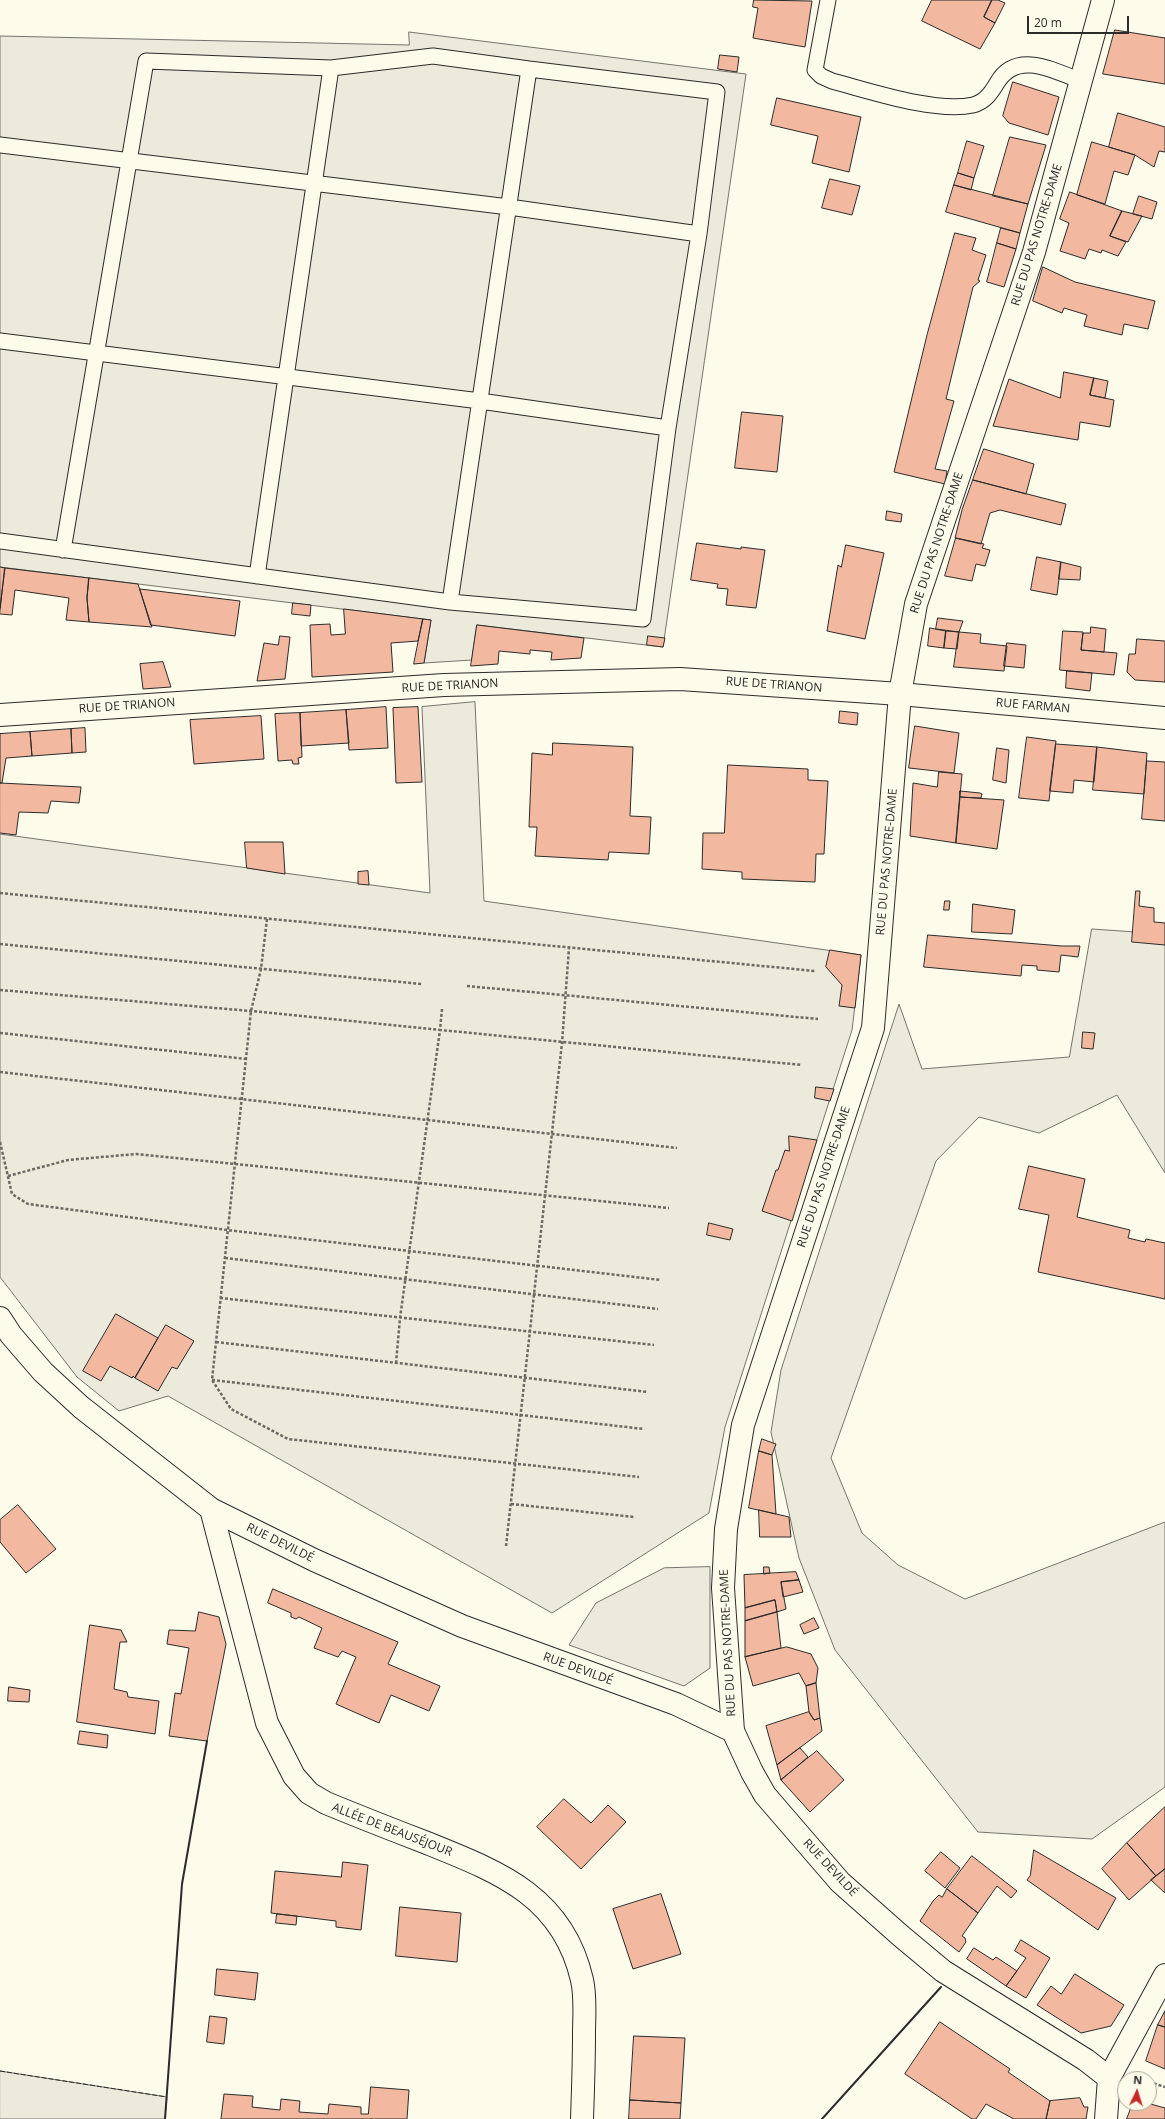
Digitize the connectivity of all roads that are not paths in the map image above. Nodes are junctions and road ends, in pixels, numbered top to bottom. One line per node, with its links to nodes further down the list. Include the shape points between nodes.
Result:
1 (828, 0): 5 (lane, via 815,70 832,81 938,106 972,105 980,102 991,94 1000,78 1011,67 1019,64 1028,64)
2 (1103, 0): 5 (street, RUE DU PAS NOTRE-DAME)
3 (330, 68): 4 (lane, via 433,56); 7 (lane, via 146,60); 8 (lane)
4 (529, 69): 9 (lane); 10 (lane, via 717,92)
5 (1081, 81): 20 (street, RUE DU PAS NOTRE-DAME, via 1034,252 916,604)
6 (0, 145): 7 (lane)
7 (129, 160): 8 (lane); 12 (lane)
8 (313, 183): 9 (lane); 13 (lane)
9 (508, 208): 10 (lane); 14 (lane)
10 (700, 234): 15 (lane)
11 (0, 341): 12 (lane)
12 (97, 353): 13 (lane); 17 (lane)
13 (286, 377): 14 (lane); 18 (lane)
14 (480, 401): 15 (lane); 19 (lane)
15 (668, 428): 19 (lane, via 643,619)
16 (0, 541): 17 (lane)
17 (63, 550): 18 (lane)
18 (257, 576): 19 (lane)
19 (450, 602)
20 (900, 694): 21 (street, RUE DE TRIANON, via 680,679 444,686); 22 (street, RUE FARMAN); 25 (street, RUE DU PAS NOTRE-DAME, via 873,1028 743,1425 726,1529 723,1588)
21 (0, 714)
22 (1165, 718)
23 (4, 1333): 24 (street, RUE DEVILDÉ, via 81,1407)
24 (211, 1509): 25 (street, RUE DEVILDÉ, via 314,1560 455,1624 676,1704); 28 (street, ALLÉE DE BEAUSÉJOUR, via 267,1723 294,1776 309,1793 326,1804 483,1865 518,1884 540,1903 560,1927 575,1954 583,1982 585,2008)
25 (733, 1731): 27 (street, RUE DEVILDÉ, via 765,1795 840,1882 943,1970 1086,2060)
26 (1165, 1975): 27 (street)
27 (1108, 2078): 29 (street)
28 (582, 2119)
29 (1106, 2119)

